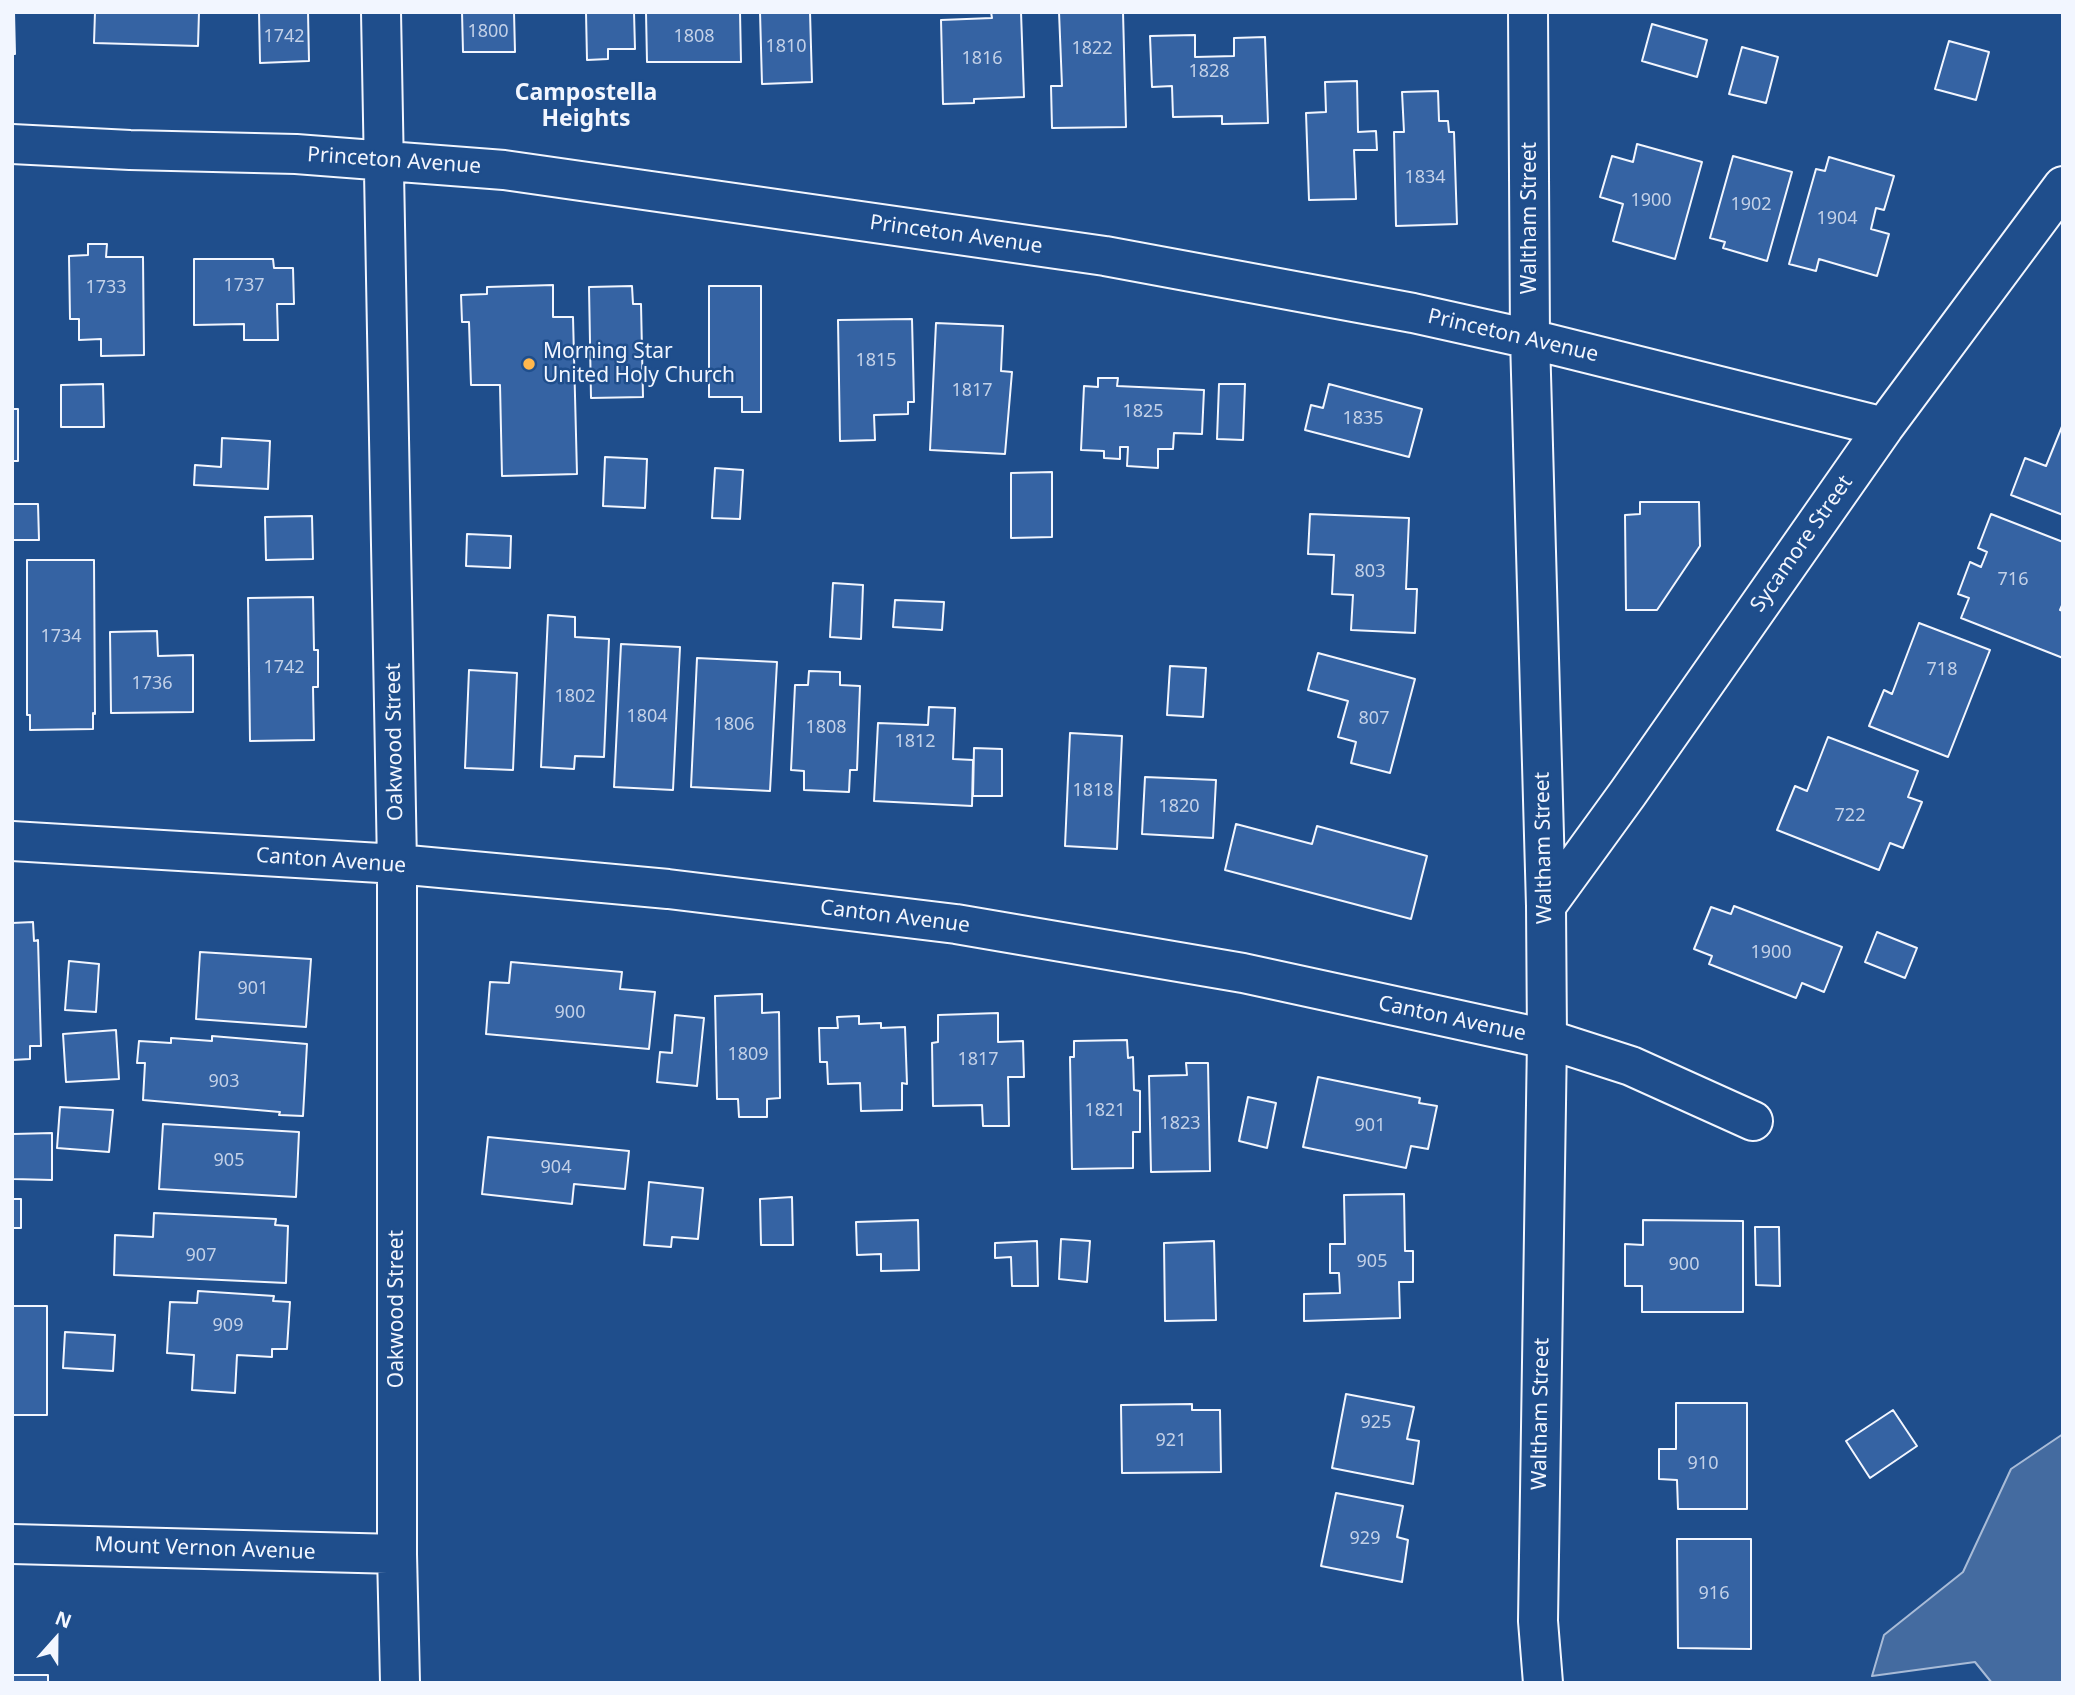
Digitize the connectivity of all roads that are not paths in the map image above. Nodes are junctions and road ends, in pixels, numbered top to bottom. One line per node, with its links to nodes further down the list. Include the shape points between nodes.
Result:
1 (381, 12): 4 (street, Oakwood Street)
2 (1528, 12): 6 (street, Waltham Street)
3 (12, 144): 4 (street, Princeton Avenue)
4 (384, 160): 6 (street, Princeton Avenue, via 504,170 1105,256); 9 (street, Oakwood Street)
5 (2063, 186): 7 (street, Sycamore Street)
6 (1530, 339): 7 (street, Princeton Avenue); 10 (street, Waltham Street)
7 (1884, 427): 10 (street, Sycamore Street)
8 (12, 841): 9 (street, Canton Avenue)
9 (397, 864): 11 (street, Canton Avenue, via 668,889 956,924 1243,973); 14 (street, Oakwood Street)
10 (1546, 906): 11 (street, Waltham Street)
11 (1547, 1040): 12 (street, Canton Avenue, via 1631,1066); 16 (street, Waltham Street, via 1538,1620)
12 (1753, 1121)
13 (12, 1544): 14 (street, Mount Vernon Avenue)
14 (397, 1554): 15 (street, Oakwood Street)
15 (400, 1683)
16 (1543, 1683)

